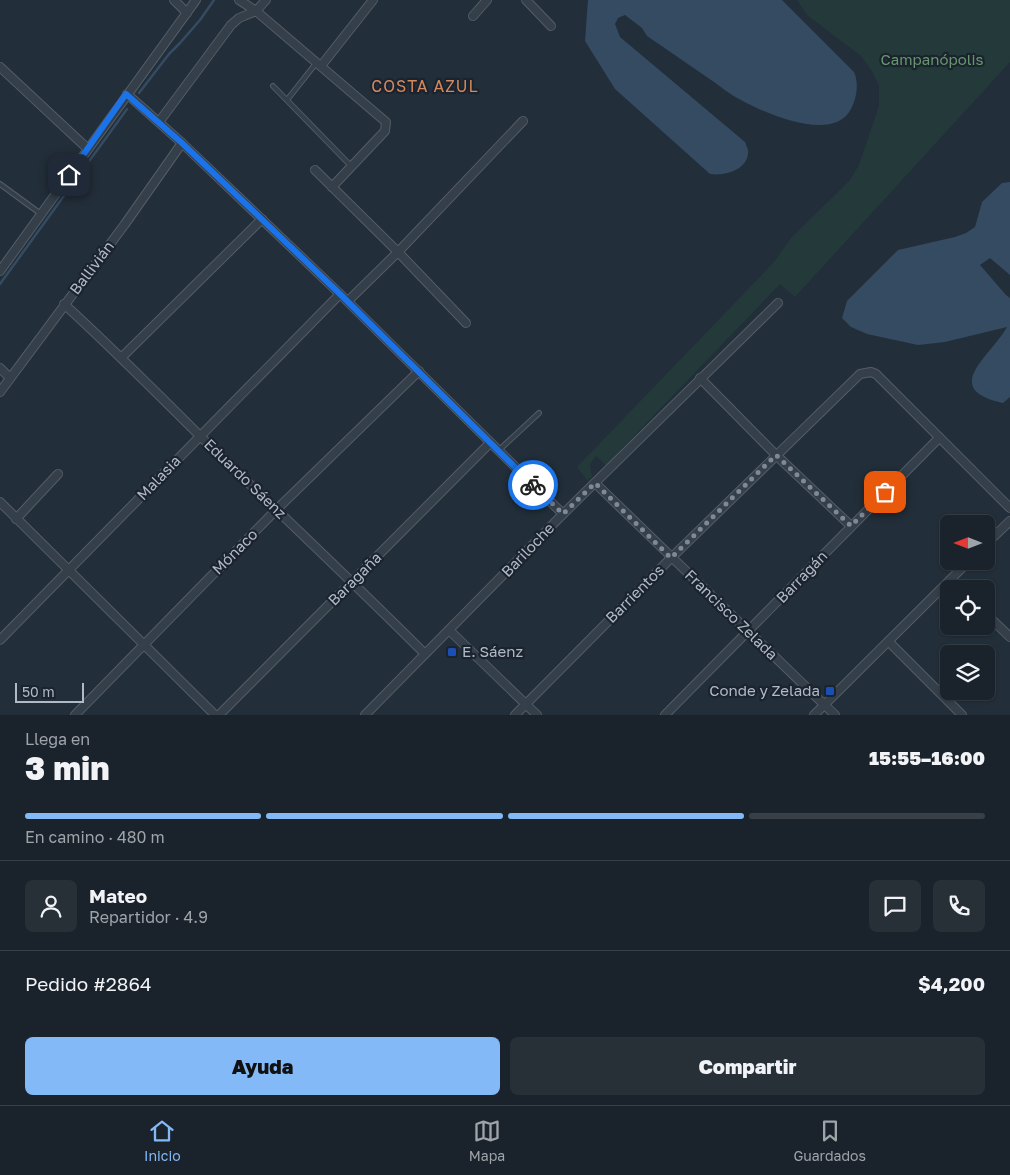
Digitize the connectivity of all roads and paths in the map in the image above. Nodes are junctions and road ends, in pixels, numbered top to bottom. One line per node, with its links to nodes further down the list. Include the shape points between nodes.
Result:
1 (174, 0): 9 (street)
2 (196, 0): 9 (street)
3 (239, 0): 8 (street)
4 (266, 0): 8 (street)
5 (373, 0): 12 (street)
6 (487, 0): 10 (street)
7 (526, 0): 11 (street)
8 (256, 11): 12 (street); 18 (street, via 231,25)
9 (187, 12): 15 (street)
10 (473, 16)
11 (551, 26)
12 (319, 64): 16 (lane); 21 (street, via 386,122 385,131)
13 (0, 67): 20 (street)
14 (273, 86): 16 (lane)
15 (126, 94): 18 (street); 20 (street)
16 (287, 100): 21 (lane)
17 (523, 121): 27 (street)
18 (159, 122): 19 (street)
19 (182, 143): 26 (street); 32 (street, Ballivián)
20 (88, 149): 25 (street)
21 (352, 167): 24 (street)
22 (315, 170): 24 (street)
23 (0, 184): 25 (lane)
24 (332, 187): 27 (street)
25 (41, 214): 28 (street)
26 (262, 219): 29 (street); 34 (street)
27 (398, 252): 30 (street); 33 (street)
28 (0, 270)
29 (340, 294): 30 (street); 41 (street, Malasia)
30 (348, 301): 36 (street)
31 (778, 303): 38 (street, Bariloche)
32 (64, 304): 34 (street, Eduardo Sáenz); 37 (street, Ballivián)
33 (466, 323)
34 (122, 357): 41 (street, Eduardo Sáenz)
35 (0, 368): 37 (street)
36 (419, 371): 43 (street); 50 (street, Mónaco)
37 (10, 378): 39 (street, Ballivián)
38 (700, 378): 45 (street); 47 (street, Bariloche)
39 (0, 392)
40 (539, 413): 44 (lane)
41 (200, 436): 50 (street, Eduardo Sáenz); 57 (street, Malasia)
42 (939, 438): 45 (street, Barrientos, via 876,374 866,373 856,377); 49 (street); 54 (street, Barragán)
43 (490, 443): 44 (street); 60 (street, Baragaña)
44 (498, 451): 51 (street)
45 (776, 455): 54 (street); 56 (street, Barrientos)
46 (58, 474): 52 (street)
47 (595, 483): 51 (street, Bariloche); 56 (street, Francisco Zelada)
48 (0, 502): 52 (street)
49 (1010, 508)
50 (278, 510): 60 (street, Eduardo Sáenz); 68 (street, Mónaco)
51 (563, 514): 63 (street, Bariloche)
52 (16, 519): 57 (street)
53 (1010, 521): 55 (street)
54 (851, 526): 64 (street, Barragán)
55 (995, 535)
56 (671, 558): 64 (street, Francisco Zelada); 70 (street, Barrientos)
57 (69, 570): 66 (street, Malasia); 68 (street)
58 (960, 570): 59 (street)
59 (951, 580)
60 (353, 581): 69 (street, Eduardo Sáenz); 74 (street, Baragaña)
61 (940, 591): 67 (street)
62 (995, 623): 65 (street)
63 (449, 630): 69 (street, Bariloche); 70 (street)
64 (748, 632): 71 (street, Francisco Zelada); 78 (street, Barragán)
65 (1010, 638)
66 (0, 640)
67 (889, 642): 71 (street); 81 (street)
68 (145, 644): 72 (street, Mónaco); 73 (street)
69 (425, 654): 75 (street, Bariloche)
70 (526, 704): 76 (street, Barrientos); 77 (street)
71 (824, 705): 79 (street); 80 (street, Francisco Zelada)
72 (75, 715)
73 (215, 715)
74 (219, 715)
75 (366, 715)
76 (516, 715)
77 (537, 715)
78 (665, 715)
79 (814, 715)
80 (835, 715)
81 (962, 715)

